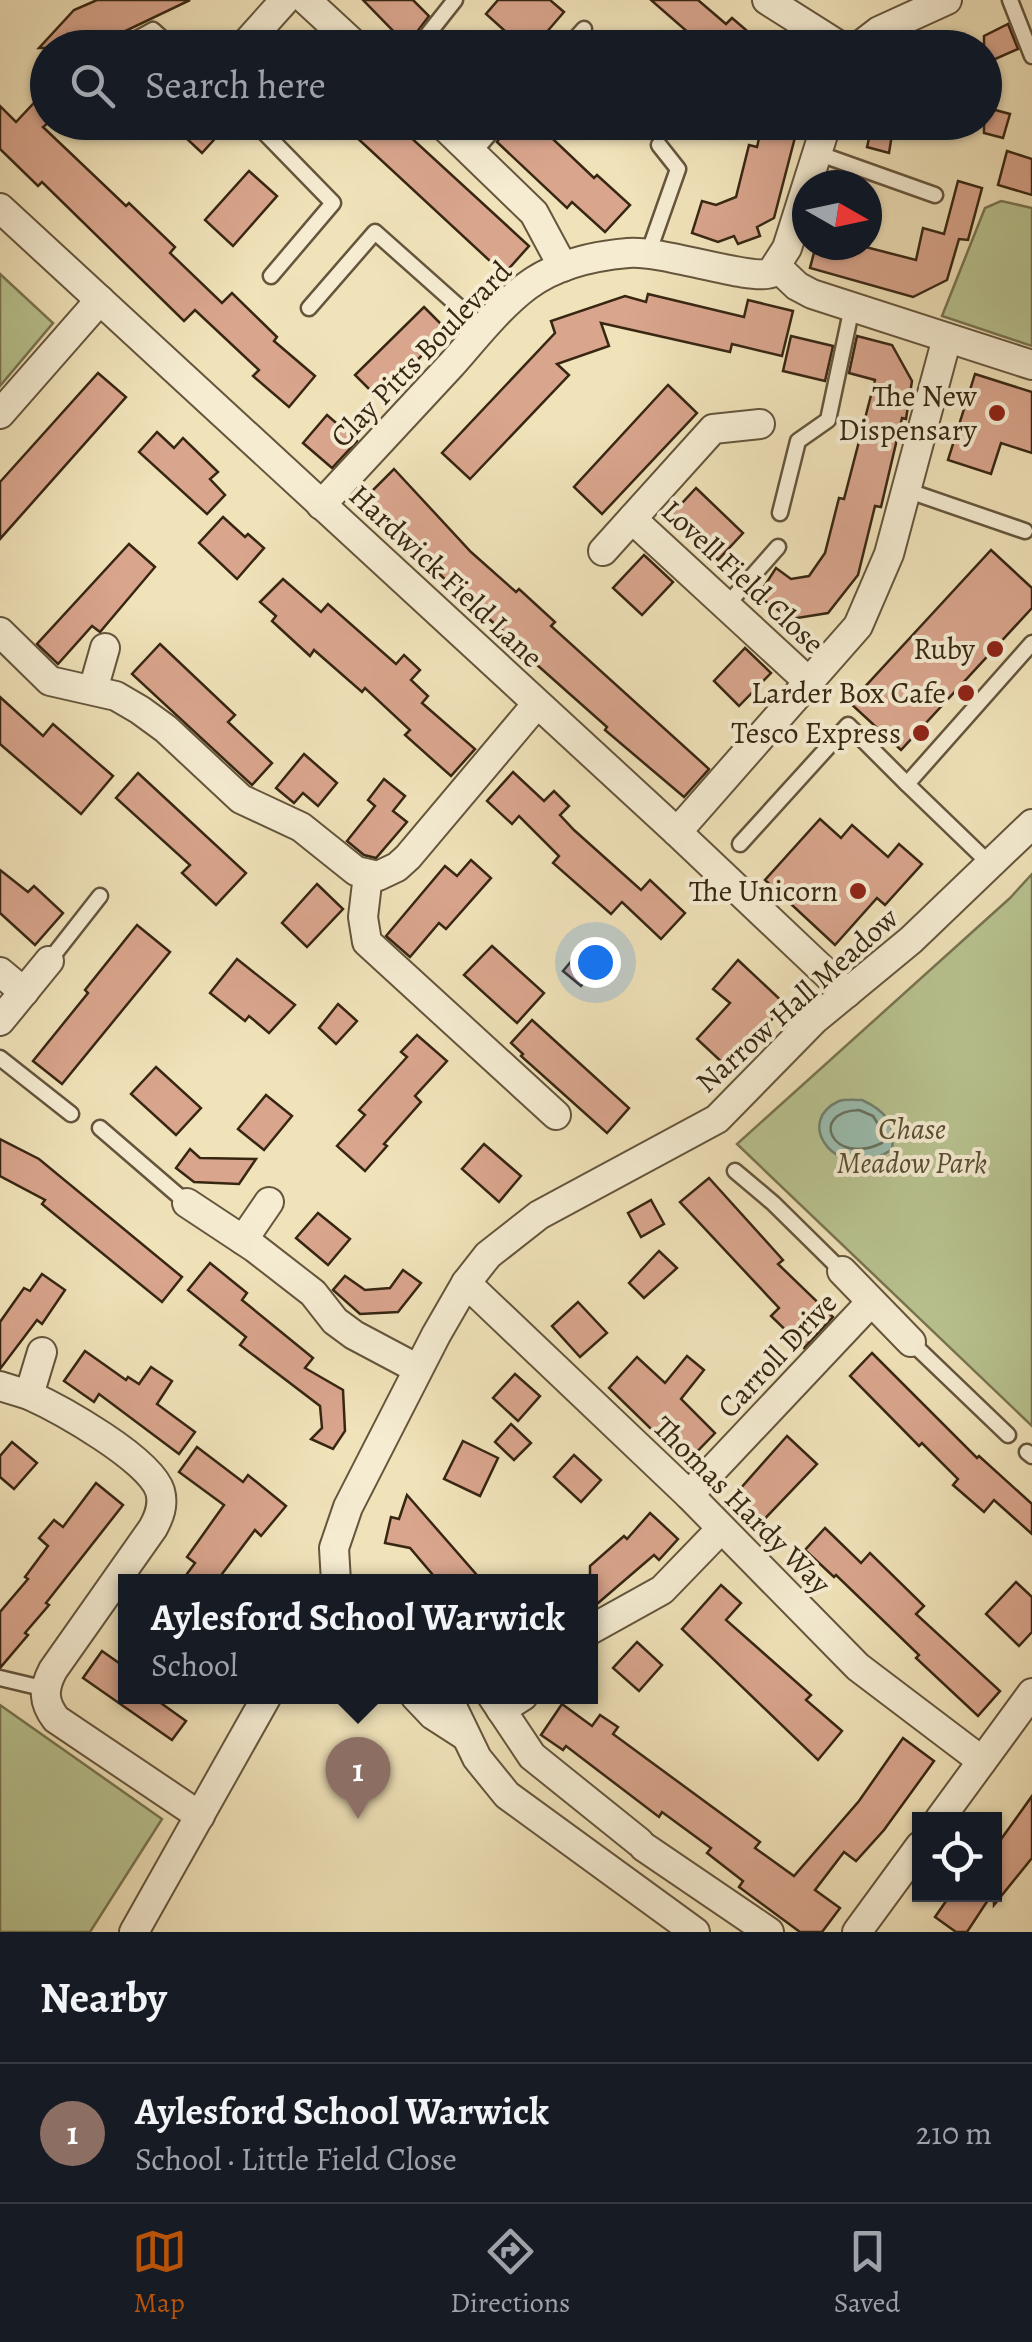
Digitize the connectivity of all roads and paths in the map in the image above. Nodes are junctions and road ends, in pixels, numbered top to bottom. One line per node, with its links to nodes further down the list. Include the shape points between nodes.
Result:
1 (285, 0): 7 (street)
2 (306, 0): 8 (street)
3 (455, 0): 9 (lane)
4 (767, 0): 10 (street)
5 (947, 0): 11 (street)
6 (1010, 0): 12 (lane)
7 (258, 30)
8 (338, 30)
9 (431, 30)
10 (814, 30)
11 (880, 30)
12 (1032, 56)
13 (272, 140): 25 (lane, via 333,203)
14 (459, 140): 18 (street)
15 (484, 140): 18 (lane)
16 (821, 140): 19 (street)
17 (659, 145): 22 (lane, via 678,170)
18 (473, 153): 23 (street, via 534,213)
19 (816, 154): 20 (lane); 24 (street)
20 (935, 194)
21 (0, 208): 26 (street, Hardwick Field Lane)
22 (648, 254): 23 (street, Clay Pitts Boulevard, via 603,255); 24 (street, Clay Pitts Boulevard, via 756,276)
23 (563, 267): 29 (street, Clay Pitts Boulevard, via 525,288)
24 (777, 267): 27 (street, via 798,286)
25 (271, 276)
26 (100, 300): 32 (street); 35 (street, Hardwick Field Lane)
27 (852, 307): 30 (street); 36 (lane, via 828,420 798,441)
28 (309, 308): 29 (lane, via 375,232)
29 (484, 329): 35 (street, Clay Pitts Boulevard)
30 (947, 338): 31 (street); 34 (street)
31 (1032, 365)
32 (0, 414)
33 (760, 424): 37 (street, Lovell Field Close, via 713,429)
34 (906, 490): 38 (lane); 45 (street, via 869,606)
35 (321, 505): 47 (street, Hardwick Field Lane)
36 (780, 513)
37 (632, 519): 40 (street, Lovell Field Close); 41 (street, Lovell Field Close)
38 (1025, 531)
39 (778, 547): 41 (lane)
40 (603, 551)
41 (726, 606): 45 (street, Lovell Field Close)
42 (0, 632): 46 (street, via 50,680)
43 (1032, 642): 48 (lane)
44 (105, 648): 46 (street)
45 (810, 682): 50 (street)
46 (94, 690): 53 (street, via 140,710 241,799 300,827)
47 (536, 705): 50 (street, Hardwick Field Lane); 53 (street, via 408,857 385,874)
48 (907, 784): 51 (lane, via 848,725); 52 (lane)
49 (1032, 824): 52 (street, Narrow Hall Meadow)
50 (676, 832): 58 (street, Hardwick Field Lane)
51 (740, 844)
52 (992, 866): 58 (street, Narrow Hall Meadow)
53 (368, 875): 62 (street, via 367,942)
54 (100, 896): 55 (lane)
55 (50, 961): 57 (street)
56 (0, 972): 57 (street)
57 (24, 992): 59 (street)
58 (847, 993): 69 (street, Narrow Hall Meadow, via 717,1118 539,1216 488,1255)
59 (0, 1021)
60 (0, 1058): 61 (lane)
61 (71, 1114)
62 (556, 1115)
63 (100, 1128): 66 (lane)
64 (735, 1171): 68 (lane)
65 (268, 1202): 67 (street)
66 (188, 1204): 67 (street)
67 (243, 1240): 73 (street, via 313,1293 354,1336)
68 (842, 1271): 70 (street, Carroll Drive)
69 (466, 1283): 73 (street, Narrow Hall Meadow); 77 (street, Thomas Hardy Way)
70 (871, 1302): 71 (street, Carroll Drive); 77 (street, Carroll Drive)
71 (911, 1342): 76 (lane)
72 (42, 1352): 75 (street)
73 (418, 1369): 80 (street, Narrow Hall Meadow, via 339,1529)
74 (0, 1386): 75 (street)
75 (29, 1395): 79 (street, via 81,1421 160,1490 162,1506 152,1528)
76 (1008, 1435)
77 (689, 1495): 78 (street, Thomas Hardy Way)
78 (721, 1529): 82 (street, via 662,1590); 91 (street, Thomas Hardy Way, via 858,1667)
79 (120, 1574)
80 (336, 1574)
81 (118, 1577): 84 (street)
82 (598, 1626)
83 (0, 1678): 84 (lane)
84 (46, 1689): 93 (street, via 46,1706 56,1720)
85 (1032, 1693): 91 (street)
86 (263, 1704): 93 (street)
87 (424, 1704): 90 (street)
88 (450, 1704): 90 (street)
89 (506, 1704): 97 (street, via 532,1756 642,1844)
90 (464, 1736): 96 (street, via 507,1795)
91 (982, 1761): 92 (street)
92 (945, 1812)
93 (200, 1816): 95 (street)
94 (912, 1857): 98 (street)
95 (134, 1932)
96 (695, 1932)
97 (769, 1932)
98 (857, 1932)

